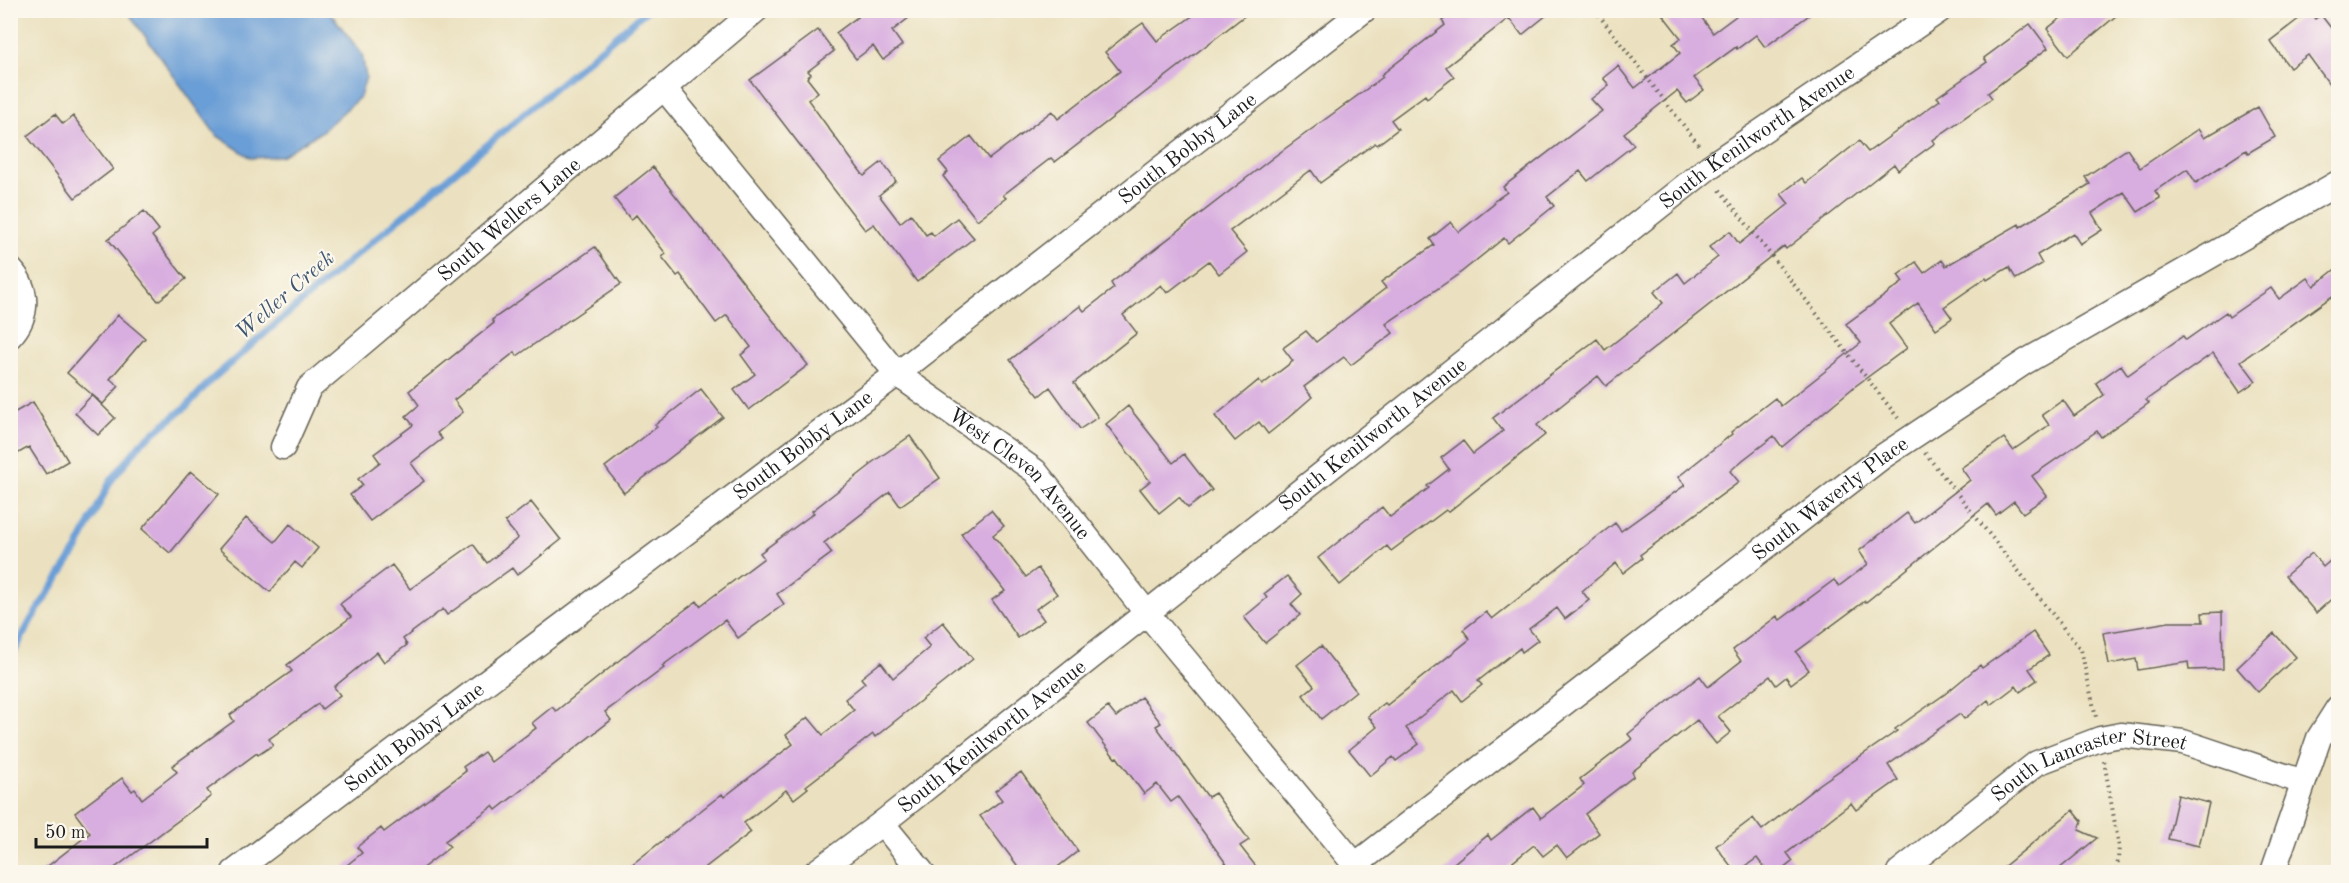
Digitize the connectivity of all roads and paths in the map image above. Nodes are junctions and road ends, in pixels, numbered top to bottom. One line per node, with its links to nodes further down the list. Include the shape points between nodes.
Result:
1 (756, 10): 5 (street, South Wellers Lane)
2 (1364, 10): 11 (street, South Bobby Lane)
3 (1595, 10): 6 (path)
4 (1940, 10): 15 (street, South Kenilworth Avenue, via 1709,167)
5 (664, 88): 11 (street, West Cleven Avenue); 13 (street, South Wellers Lane, via 309,388)
6 (1702, 149)
7 (2338, 183): 21 (street, South Waverly Place, via 2025,362 1882,457)
8 (1720, 190): 12 (path)
9 (10, 269): 10 (street, via 24,292 25,307 21,322)
10 (10, 336)
11 (897, 374): 15 (street, West Cleven Avenue, via 1035,471); 22 (street, South Bobby Lane)
12 (1898, 418)
13 (283, 447)
14 (1925, 452): 17 (path, via 2081,650)
15 (1146, 612): 20 (street, South Kenilworth Avenue); 21 (street, West Cleven Avenue)
16 (2338, 708): 19 (street, via 2319,738)
17 (2097, 717)
18 (2103, 759): 26 (path, via 2119,847)
19 (2303, 782): 25 (street, South Lancaster Street, via 2183,742 2121,735 2100,739 2037,763); 27 (street)
20 (882, 823): 23 (street, South Kenilworth Avenue); 24 (street)
21 (1358, 869)
22 (234, 873)
23 (816, 873)
24 (922, 873)
25 (1899, 873)
26 (2117, 873)
27 (2273, 873)

